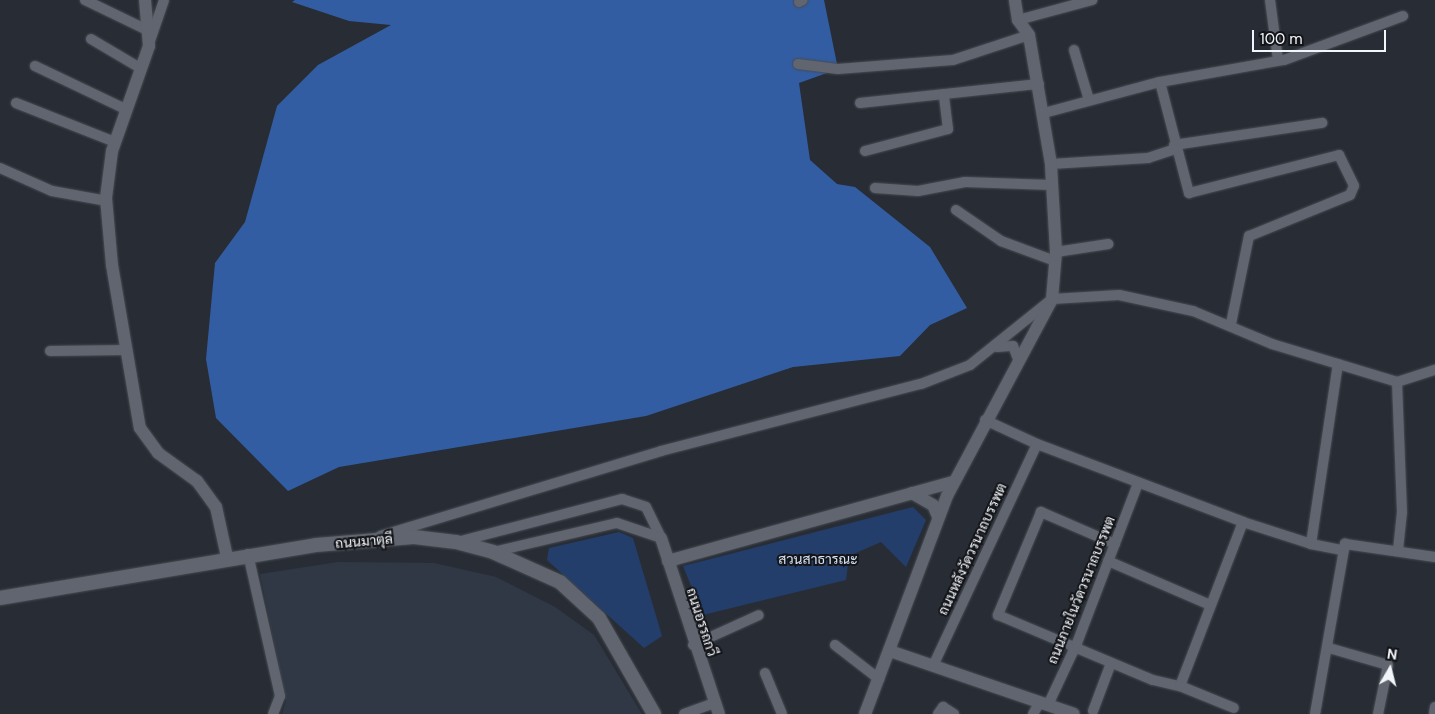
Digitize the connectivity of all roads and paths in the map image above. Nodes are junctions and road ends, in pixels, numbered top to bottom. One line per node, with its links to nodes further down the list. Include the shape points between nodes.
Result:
1 (85, 0): 9 (street)
2 (145, 0): 9 (street)
3 (164, 0): 12 (street)
4 (1015, 0): 8 (street)
5 (1092, 0): 8 (street)
6 (1270, 0): 14 (street)
7 (1403, 16): 14 (street)
8 (1018, 20): 10 (street)
9 (147, 30): 12 (street)
10 (1029, 35): 15 (street, via 953,60 838,68); 19 (street)
11 (91, 39): 17 (street)
12 (149, 46): 17 (street)
13 (1074, 50): 21 (street)
14 (1278, 60): 18 (street)
15 (798, 64)
16 (35, 66): 24 (street)
17 (140, 68): 24 (street)
18 (1160, 82): 21 (street); 28 (street)
19 (1039, 84): 20 (street); 25 (street)
20 (944, 94): 23 (street); 29 (street, via 948,129)
21 (1089, 100): 25 (street)
22 (16, 103): 27 (street)
23 (860, 103)
24 (125, 109): 27 (street)
25 (1044, 113): 30 (street)
26 (1322, 123): 28 (street)
27 (115, 142): 34 (street)
28 (1174, 147): 30 (street, via 1148,158); 39 (street, via 1189,193 1339,154 1354,186 1350,195 1249,236)
29 (865, 151)
30 (1051, 164): 32 (street)
31 (0, 168): 34 (street, via 52,192)
32 (1050, 185): 33 (street, via 965,182 918,191); 37 (street)
33 (875, 188)
34 (107, 202): 41 (street)
35 (956, 210): 37 (street, via 1001,241)
36 (1108, 244): 37 (street)
37 (1056, 257): 38 (street)
38 (1052, 299): 39 (street, via 1119,295); 40 (street); 43 (street)
39 (1231, 324): 44 (street, via 1272,344)
40 (993, 349): 43 (street, via 1009,344 1017,350); 55 (street, via 970,365 921,384 661,451)
41 (126, 350): 42 (street); 63 (street, via 140,428 158,454 197,481 216,507)
42 (50, 351)
43 (1018, 359): 47 (street)
44 (1338, 364): 46 (street); 58 (street)
45 (1435, 370): 46 (street)
46 (1397, 382): 59 (street, via 1402,512)
47 (984, 420): 48 (street); 49 (street)
48 (1037, 444): 50 (street); 76 (street, ถนนหลังวัดวรนาถบรรพต)
49 (953, 482): 51 (street); 52 (street)
50 (1138, 483): 53 (street); 57 (street, ถนนภายในวัดวรนาถบรรพต)
51 (912, 493): 52 (street, via 934,505); 65 (street)
52 (938, 517): 74 (street)
53 (1243, 522): 58 (street); 68 (street)
54 (661, 538): 56 (street, via 646,507 622,499); 61 (street, via 617,523); 65 (street, ถนนอรรถกวี)
55 (367, 540): 56 (main road, ถนนมาตุลี); 62 (main road, ถนนมาตุลี)
56 (456, 542): 61 (main road, ถนนมาตุลี)
57 (1114, 544): 66 (street, ถนนภายในวัดวรนาถบรรพต); 72 (street, via 1041,512 998,615)
58 (1311, 544): 60 (street)
59 (1398, 549): 60 (street, via 1344,544); 64 (street)
60 (1343, 550): 73 (street)
61 (493, 552): 86 (main road, ถนนมาตุลี, via 560,582 599,618)
62 (248, 554): 63 (main road, ถนนมาตุลี); 85 (street, via 280,696)
63 (227, 557): 67 (main road, ถนนมาตุลี)
64 (1435, 557)
65 (668, 561): 70 (street, ถนนอรรถกวี)
66 (1108, 561): 68 (street); 72 (street, ถนนภายในวัดวรนาถบรรพต)
67 (0, 598)
68 (1210, 605): 79 (street)
69 (759, 615): 70 (street)
70 (693, 645): 82 (street, ถนนอรรถกวี)
71 (835, 646): 78 (street)
72 (1075, 647): 75 (street); 80 (street, ถนนภายในวัดวรนาถบรรพต)
73 (1329, 648): 94 (street); 95 (street, via 1386,662)
74 (890, 651): 76 (street); 78 (street)
75 (1111, 663): 79 (street); 84 (street)
76 (933, 666): 80 (street)
77 (765, 673): 88 (street)
78 (879, 679): 89 (street)
79 (1180, 686): 83 (street)
80 (1044, 704): 92 (street, ถนนภายในวัดวรนาถบรรพต); 93 (street)
81 (1435, 707): 96 (street)
82 (717, 708): 87 (street)
83 (1234, 708)
84 (1093, 711)
85 (273, 714)
86 (654, 714)
87 (684, 714)
88 (782, 714)
89 (865, 714)
90 (938, 714): 91 (street, via 943,707)
91 (954, 714)
92 (1033, 714)
93 (1074, 714)
94 (1315, 714)
95 (1378, 714)
96 (1434, 714)

